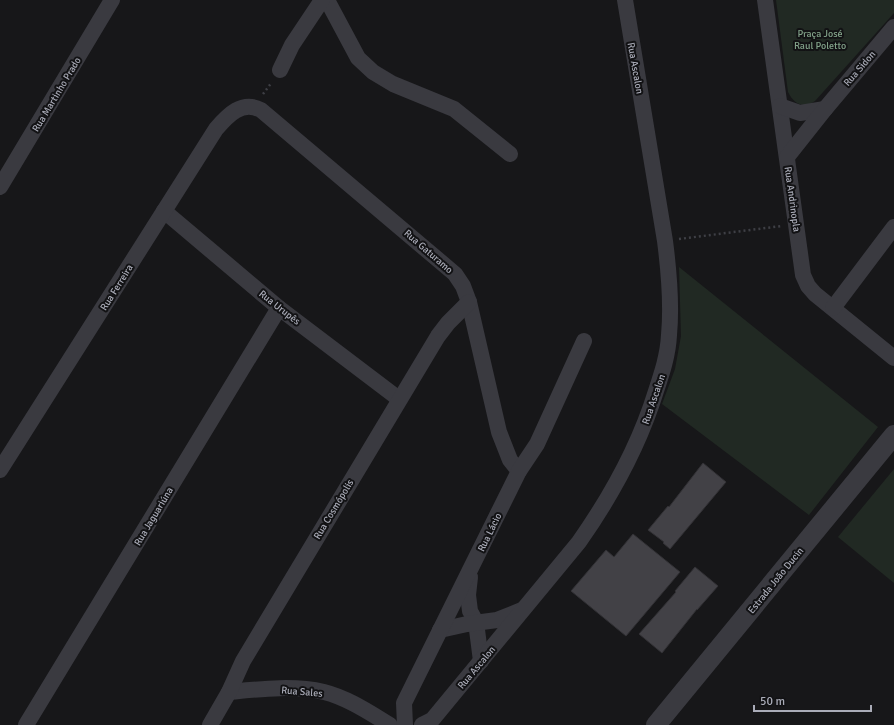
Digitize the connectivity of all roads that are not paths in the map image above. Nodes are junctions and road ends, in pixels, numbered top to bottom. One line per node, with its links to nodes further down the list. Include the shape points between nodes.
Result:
1 (112, 0): 13 (street, Rua Martinho Prado)
2 (322, 0): 7 (street, via 292,45)
3 (327, 0): 11 (street, via 358,58 373,72 393,84 454,109)
4 (625, 0): 26 (street, Rua Ascalon, via 670,282 669,336 665,364 650,411 620,480 579,542)
5 (765, 0): 8 (street, Rua Andrinopla)
6 (894, 27): 10 (street, Rua Sidon)
7 (280, 70)
8 (780, 106): 10 (street, via 800,113); 12 (street, Rua Andrinopla)
9 (237, 109): 14 (street, Rua Ferreira, via 216,129); 16 (street, Rua Gaturamo, via 254,106 261,110 444,263 463,286)
10 (824, 109): 12 (street, Rua Sidon)
11 (510, 154)
12 (786, 157): 18 (street, Rua Andrinopla, via 803,275 815,294)
13 (0, 187)
14 (164, 211): 17 (street, Rua Urupês); 23 (street, Rua Ferreira)
15 (894, 227): 18 (street)
16 (469, 302): 21 (street, Rua Cosmópolis, via 438,336); 24 (street, Rua Gaturamo, via 499,432 507,454)
17 (279, 308): 21 (street, Rua Urupês); 31 (street, Rua Jaguariúna)
18 (833, 308): 20 (street, Rua Andrinopla)
19 (584, 341): 24 (street, Rua Lácio, via 537,444)
20 (894, 358)
21 (399, 398): 30 (street, Rua Cosmópolis, via 243,661)
22 (894, 435): 36 (street, Estrada João Ducin)
23 (0, 470)
24 (519, 471): 25 (street, Rua Lácio)
25 (470, 569): 27 (street, via 468,594 470,610); 28 (street, Rua Lácio)
26 (523, 609): 27 (street, via 497,620); 29 (street, Rua Ascalon)
27 (476, 622): 28 (street); 29 (street)
28 (440, 630): 34 (street, Rua Lácio, via 404,703)
29 (481, 661): 35 (street, Rua Ascalon, via 432,720)
30 (229, 692): 32 (street, Rua Cosmópolis); 33 (street, Rua Sales, via 298,689 324,692 346,700)
31 (26, 725)
32 (210, 725)
33 (390, 725)
34 (405, 725)
35 (422, 725)
36 (656, 725)

